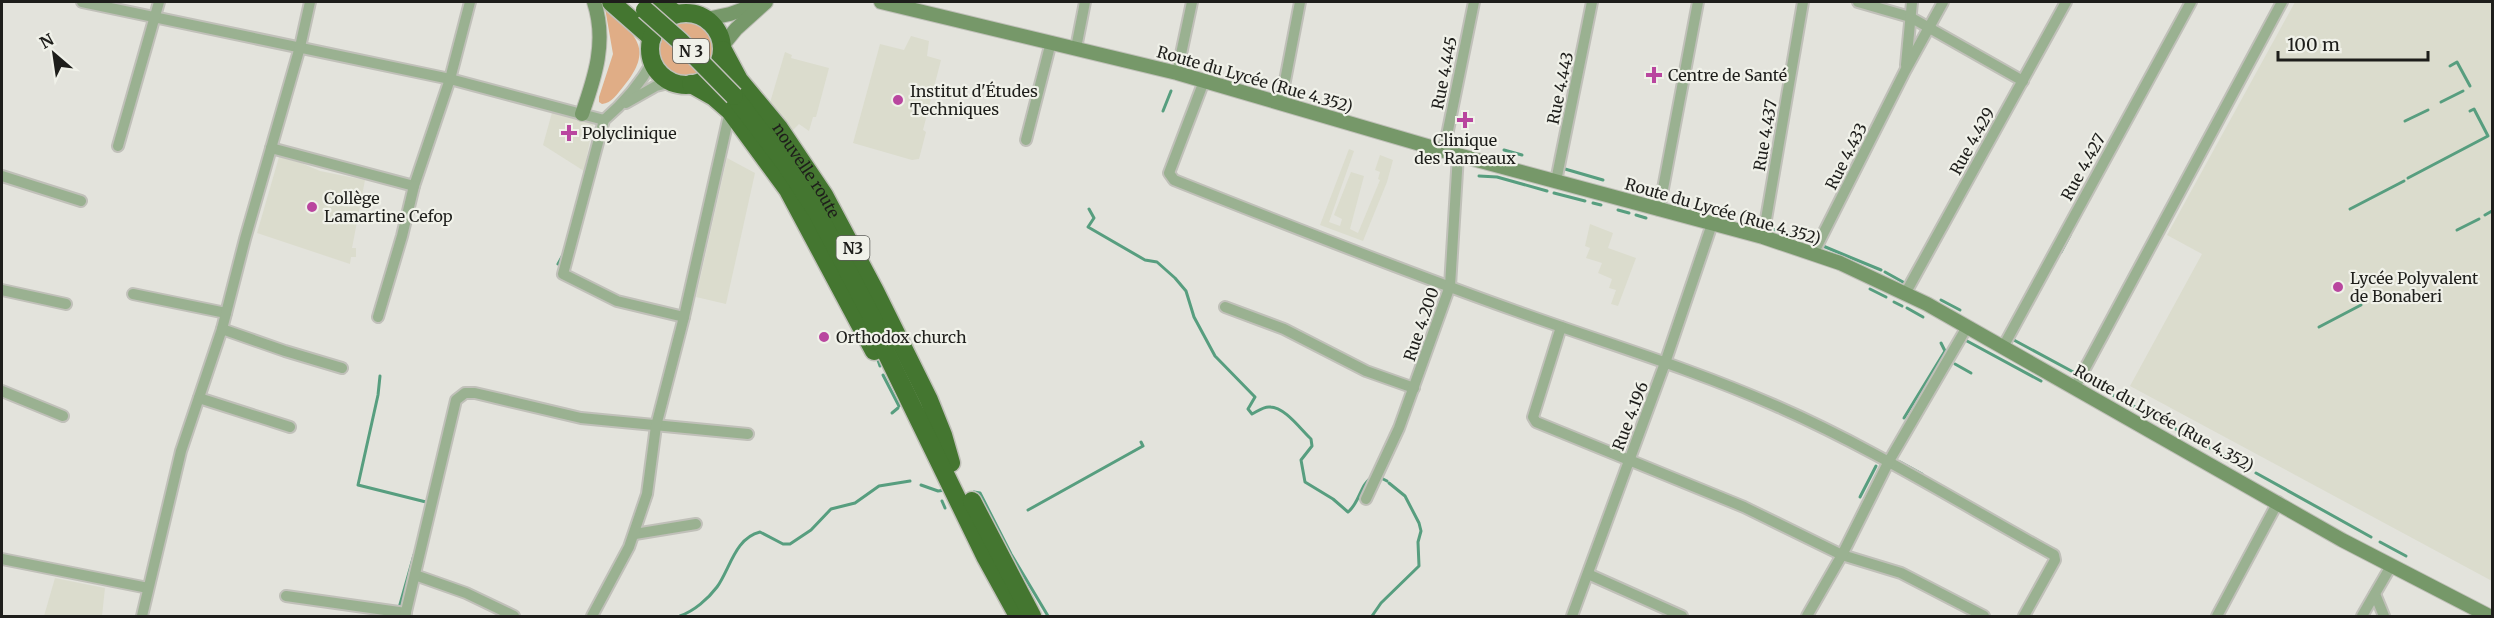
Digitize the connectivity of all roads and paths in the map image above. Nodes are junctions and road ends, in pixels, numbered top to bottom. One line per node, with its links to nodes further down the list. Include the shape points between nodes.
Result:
1 (82, 2): 25 (street)
2 (159, 2): 25 (street)
3 (310, 2): 31 (street)
4 (470, 2): 37 (street)
5 (594, 2): 44 (main road, via 600,52)
6 (611, 2): 29 (highway)
7 (764, 2): 27 (main road); 32 (main road, via 736,28)
8 (881, 2): 23 (main road, Route du Lycée (Rue 4.352))
9 (1085, 2): 33 (street)
10 (1192, 2): 36 (street)
11 (1300, 2): 41 (street)
12 (1474, 2): 49 (street, Rue 4.445)
13 (1592, 2): 51 (street, Rue 4.443)
14 (1698, 2): 54 (street)
15 (1803, 2): 56 (street, Rue 4.437)
16 (1858, 2): 26 (street)
17 (1912, 2): 26 (street)
18 (1943, 2): 28 (street, Rue 4.433)
19 (2066, 2): 39 (street, Rue 4.429)
20 (2191, 2): 70 (street, Rue 4.427)
21 (2282, 2): 73 (street)
22 (646, 4): 24 (highway); 42 (highway, N 3, bridge)
23 (927, 7): 30 (main road, Route du Lycée (Rue 4.352))
24 (676, 14): 27 (highway, via 698,14); 29 (highway, via 657,27)
25 (154, 16): 31 (street); 47 (street)
26 (1910, 16): 28 (street); 35 (street)
27 (707, 19): 32 (highway, via 715,26)
28 (1930, 26): 35 (street, Rue 4.433); 39 (street)
29 (652, 38): 34 (highway)
30 (1051, 42): 33 (main road, Route du Lycée (Rue 4.352)); 46 (street)
31 (300, 47): 37 (street); 48 (street)
32 (723, 48): 40 (highway, via 713,73 703,81); 83 (highway, nouvelle route / N3, via 739,80 779,128 829,204 929,400 943,435)
33 (1076, 48): 36 (main road, Route du Lycée (Rue 4.352))
34 (652, 62): 40 (highway, via 664,77); 43 (street)
35 (1905, 71): 57 (street, Rue 4.433)
36 (1177, 73): 38 (main road, Route du Lycée (Rue 4.352))
37 (450, 79): 44 (street); 52 (street)
38 (1204, 81): 41 (main road, Route du Lycée (Rue 4.352)); 58 (street, via 1169,173 1171,178)
39 (2023, 81): 61 (street, Rue 4.429)
40 (682, 83): 42 (highway, nouvelle route / N3); 43 (street, via 656,86)
41 (1281, 102): 49 (main road, Route du Lycée (Rue 4.352))
42 (732, 103): 65 (street); 83 (highway, nouvelle route / N3, via 788,190 908,418 924,444); 83 (highway, nouvelle route / N3, via 787,166 817,212 874,321 884,332)
43 (618, 108): 45 (street)
44 (582, 114): 45 (street)
45 (604, 120): 65 (street, via 563,274 617,301)
46 (1026, 140)
47 (118, 146)
48 (271, 148): 52 (street); 64 (street)
49 (1451, 153): 51 (main road, Route du Lycée (Rue 4.352)); 58 (street, Rue 4.200)
50 (2, 176): 53 (street)
51 (1556, 181): 54 (main road, Route du Lycée (Rue 4.352))
52 (414, 186): 66 (street)
53 (81, 201)
54 (1659, 210): 55 (main road, Route du Lycée (Rue 4.352))
55 (1712, 224): 56 (main road, Route du Lycée (Rue 4.352)); 71 (street, Rue 4.196)
56 (1763, 237): 57 (main road, Route du Lycée (Rue 4.352))
57 (1813, 254): 61 (main road, Route du Lycée (Rue 4.352), via 1869,275)
58 (1450, 286): 67 (street); 74 (street, Rue 4.200)
59 (2, 290): 62 (street)
60 (133, 294): 64 (street)
61 (1905, 294): 68 (main road, Route du Lycée (Rue 4.352))
62 (66, 304)
63 (1225, 307): 74 (street, via 1284,329 1366,371)
64 (226, 312): 69 (street)
65 (684, 316): 78 (street)
66 (378, 317)
67 (1562, 327): 71 (street); 81 (street, via 1533,420)
68 (1967, 327): 70 (main road, Route du Lycée (Rue 4.352)); 82 (street)
69 (222, 329): 72 (street); 76 (street)
70 (2003, 347): 73 (main road, Route du Lycée (Rue 4.352))
71 (1665, 363): 81 (street, Rue 4.196); 82 (street, via 1790,411)
72 (342, 368)
73 (2075, 387): 85 (main road, Route du Lycée (Rue 4.352))
74 (1414, 388): 84 (street, Rue 4.200)
75 (2, 391): 77 (street)
76 (199, 398): 79 (street); 93 (street, via 181,451)
77 (63, 416)
78 (656, 426): 80 (street); 87 (street, via 647,494); 92 (street, via 581,418 465,393 456,400)
79 (290, 428)
80 (748, 434)
81 (1629, 460): 88 (street, via 1735,503); 91 (street, Rue 4.196)
82 (1889, 462): 88 (street); 106 (street, via 2054,555 2055,560)
83 (947, 465): 100 (highway, nouvelle route / N3, via 986,558); 101 (highway, nouvelle route / N3)
84 (1366, 498)
85 (2278, 502): 90 (main road, Route du Lycée (Rue 4.352)); 107 (street)
86 (696, 524): 87 (street)
87 (634, 534): 99 (street)
88 (1842, 555): 104 (street); 105 (street, via 1901,573)
89 (2, 559): 93 (street)
90 (2391, 566): 94 (street); 110 (main road, Route du Lycée (Rue 4.352))
91 (1588, 574): 102 (street, Rue 4.196); 103 (street)
92 (415, 575): 96 (street); 98 (street)
93 (148, 588): 97 (street)
94 (2375, 594): 108 (street); 109 (street)
95 (286, 596): 96 (street)
96 (406, 615)
97 (142, 616)
98 (514, 616)
99 (592, 616)
100 (1018, 616)
101 (1032, 616)
102 (1572, 616)
103 (1682, 616)
104 (1807, 616)
105 (1984, 616)
106 (2024, 616)
107 (2217, 616)
108 (2362, 616)
109 (2384, 616)
110 (2489, 616)

